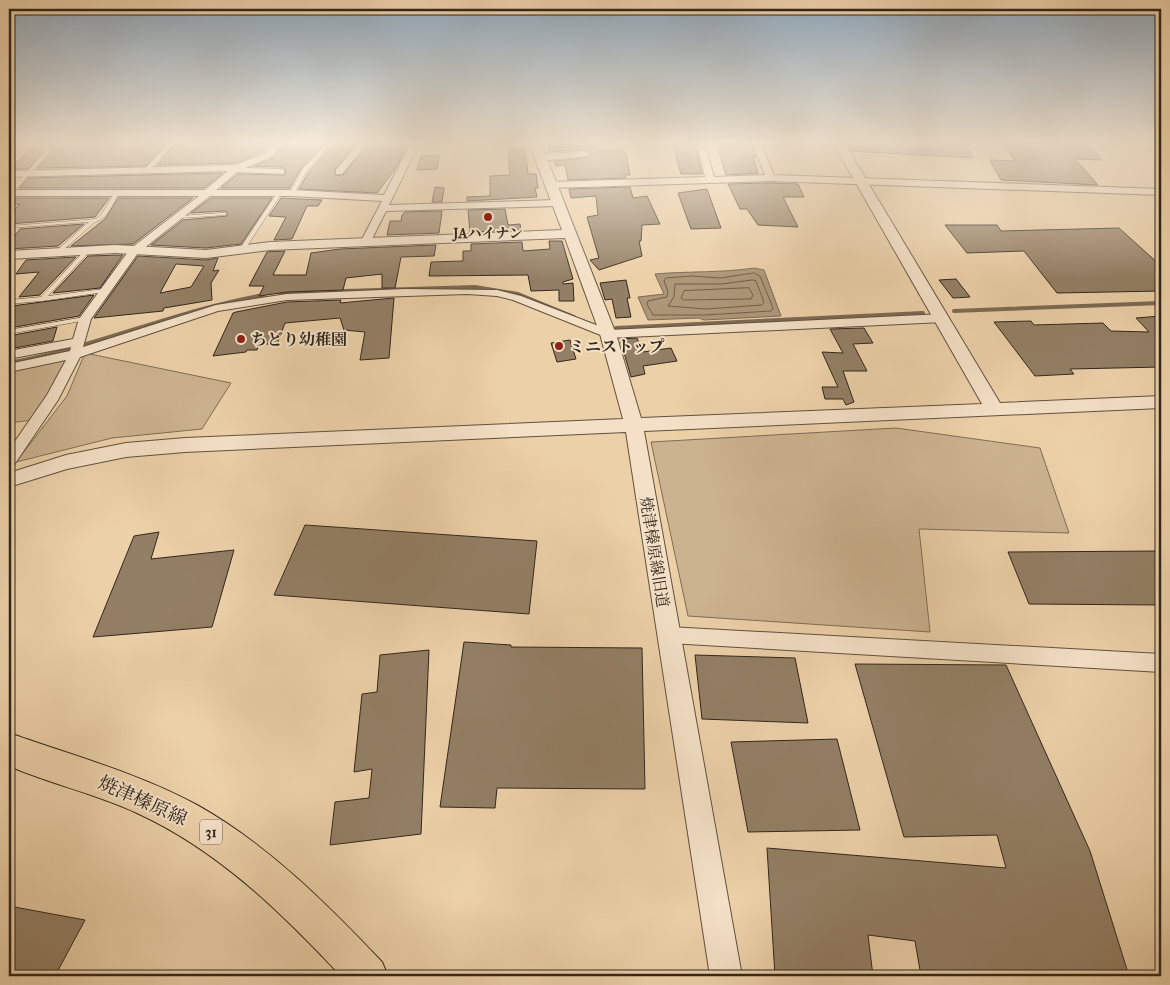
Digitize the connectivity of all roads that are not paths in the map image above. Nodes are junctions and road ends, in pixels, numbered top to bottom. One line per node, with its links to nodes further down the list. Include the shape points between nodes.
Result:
1 (137, 187): 11 (street)
2 (216, 187): 13 (street)
3 (295, 187): 12 (lane)
4 (393, 187): 17 (street)
5 (550, 187): 15 (street, 焼津榛原線旧道)
6 (622, 187): 15 (street)
7 (865, 187): 32 (street)
8 (1035, 187): 9 (street)
9 (1161, 192)
10 (117, 193): 11 (street); 16 (street); 20 (lane, via 103,216)
11 (132, 193): 13 (street)
12 (292, 193): 14 (street); 17 (street)
13 (208, 194): 14 (street); 19 (street)
14 (279, 194): 25 (lane)
15 (553, 194): 17 (street); 22 (street, 焼津榛原線旧道)
16 (11, 195)
17 (385, 203): 23 (street)
18 (224, 214): 19 (lane)
19 (180, 217): 27 (street)
20 (94, 220): 21 (lane); 26 (lane)
21 (9, 227)
22 (569, 234): 23 (street); 35 (street, 焼津榛原線旧道)
23 (365, 243): 25 (street)
24 (89, 249): 26 (street); 27 (street); 30 (lane)
25 (242, 250): 27 (street, via 206,254)
26 (59, 251): 28 (street)
27 (134, 251): 29 (street)
28 (9, 255)
29 (103, 291): 30 (lane); 33 (street)
30 (42, 299): 31 (lane)
31 (9, 302)
32 (942, 318): 35 (street); 40 (street)
33 (85, 319): 34 (lane); 36 (street)
34 (9, 332)
35 (608, 334): 36 (street, via 497,293 405,292 287,297 248,302 216,308); 41 (street, 焼津榛原線旧道)
36 (77, 348): 37 (street); 38 (street); 42 (street, via 54,397)
37 (9, 355)
38 (9, 368)
39 (1161, 402): 40 (street)
40 (995, 410): 41 (street)
41 (634, 425): 43 (street, via 126,450 66,462); 44 (street, 焼津榛原線旧道)
42 (9, 461)
43 (9, 480)
44 (669, 635): 45 (street); 48 (street, 焼津榛原線旧道)
45 (1161, 663)
46 (10, 750): 47 (main road, 焼津榛原線 / 31, via 152,801 211,832 275,881)
47 (368, 976)
48 (726, 976)

